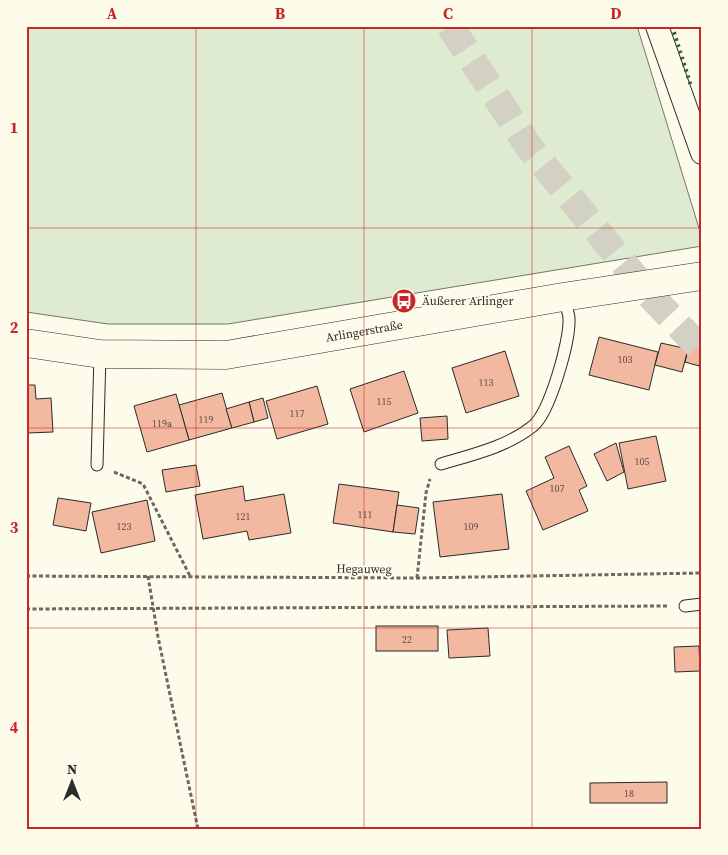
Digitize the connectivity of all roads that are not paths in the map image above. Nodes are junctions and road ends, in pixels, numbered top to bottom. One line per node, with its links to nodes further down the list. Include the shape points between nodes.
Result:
1 (657, 26): 2 (street)
2 (702, 154)
3 (702, 276): 4 (main road, Arlingerstraße)
4 (563, 297): 6 (main road, Arlingerstraße, via 226,355); 7 (lane, via 569,318 567,342 548,402 534,426 498,446)
5 (26, 343): 6 (main road, Arlingerstraße)
6 (100, 354): 8 (lane)
7 (441, 464)
8 (97, 465)
9 (702, 604): 10 (lane)
10 (685, 606)

